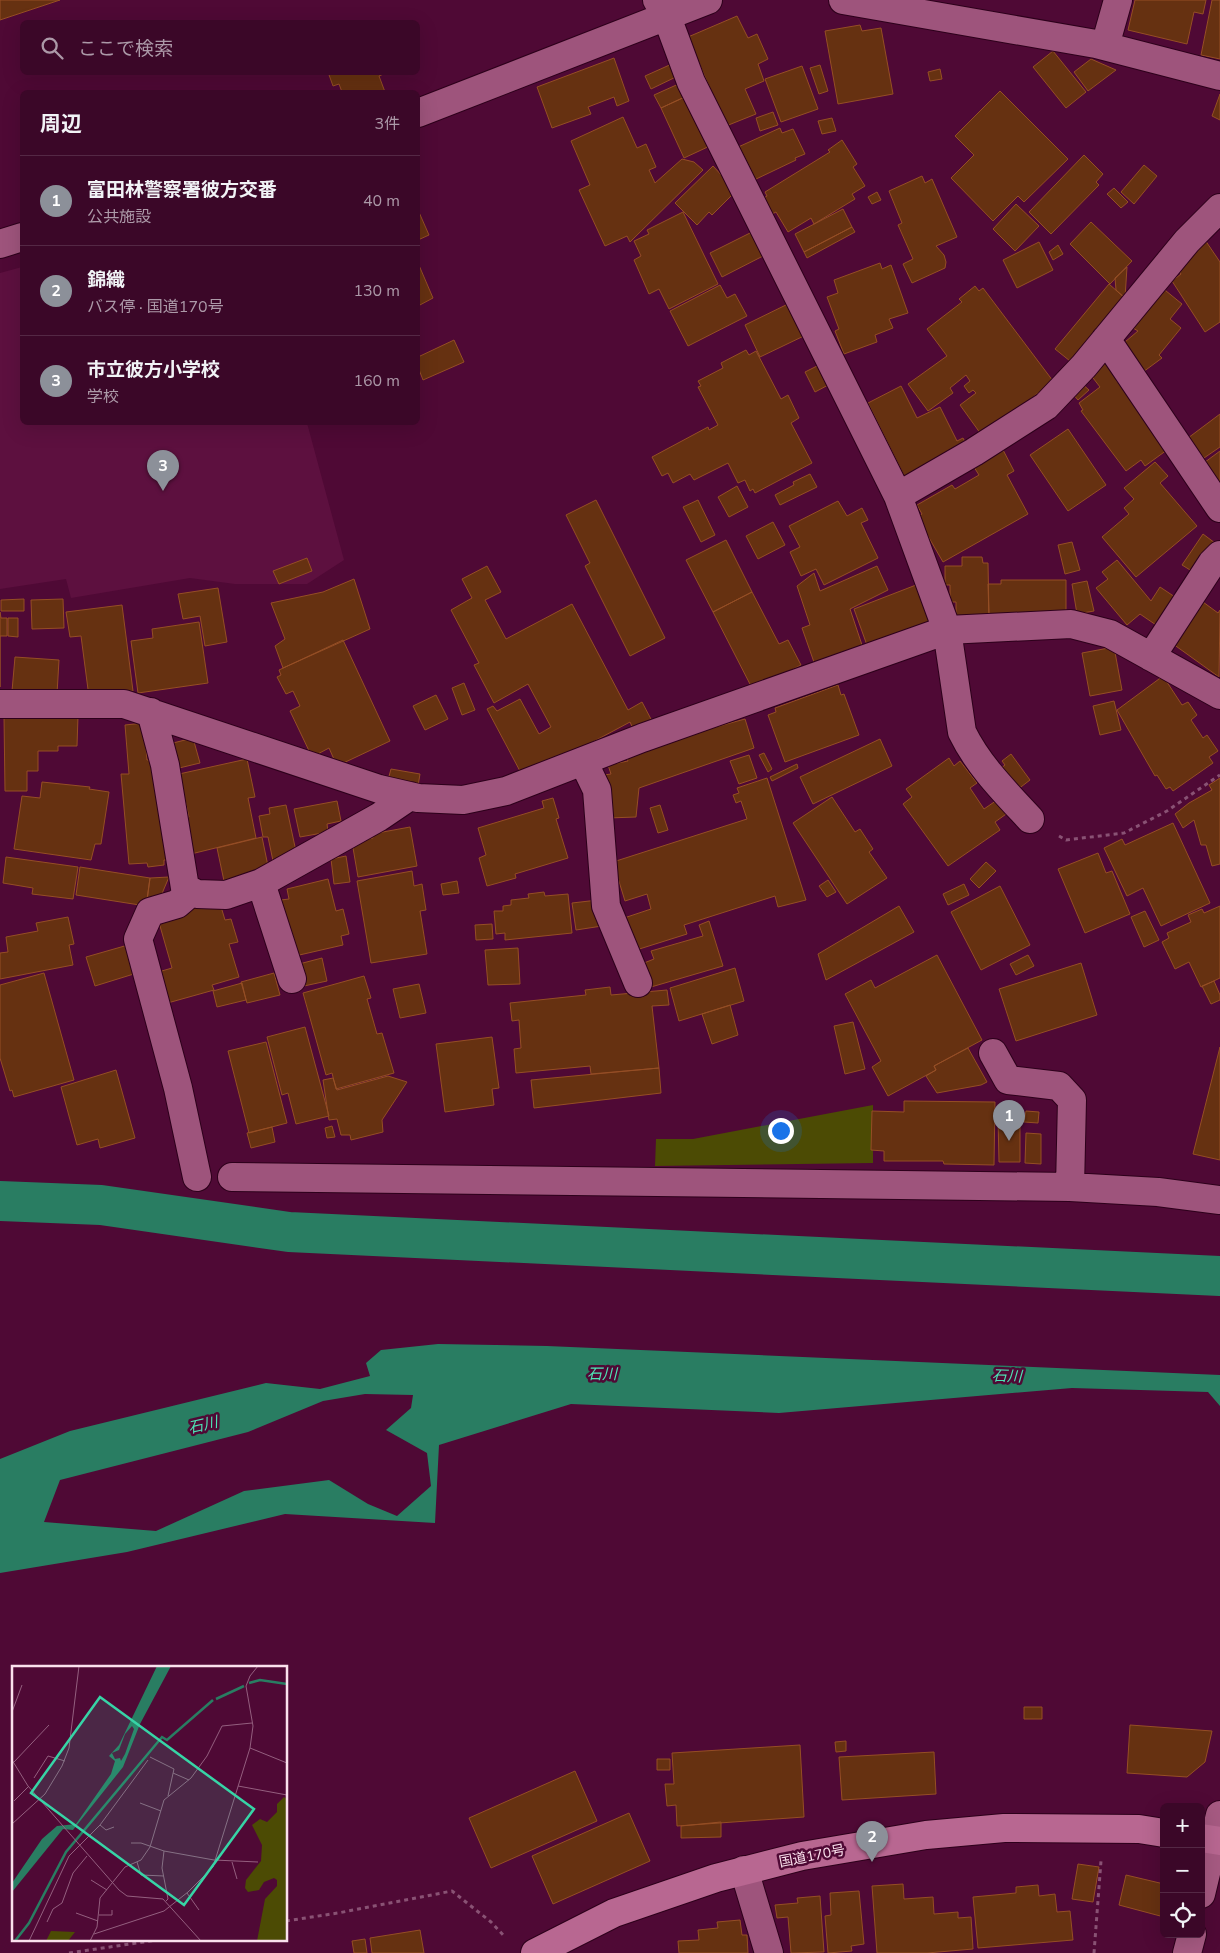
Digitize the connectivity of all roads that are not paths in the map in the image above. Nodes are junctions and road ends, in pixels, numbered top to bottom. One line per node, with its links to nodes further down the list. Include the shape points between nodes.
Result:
1 (708, 0): 4 (street)
2 (843, 0): 5 (street)
3 (1118, 0): 5 (street)
4 (662, 8): 7 (street); 12 (street, via 691,82)
5 (1105, 46): 6 (street)
6 (1220, 76)
7 (420, 112)
8 (1220, 208): 11 (street, via 1187,241)
9 (20, 238): 10 (street)
10 (0, 244)
11 (1106, 339): 12 (street, via 1046,406); 13 (street)
12 (898, 496): 15 (street)
13 (1220, 508)
14 (1220, 556): 16 (street, via 1212,563)
15 (947, 630): 16 (street, via 1071,624 1110,634); 20 (street); 22 (street, via 962,732 969,746)
16 (1151, 657): 17 (street)
17 (1220, 695)
18 (0, 704): 19 (street, via 124,704)
19 (152, 712): 21 (street, via 379,789); 24 (street, via 165,765 185,888)
20 (583, 761): 21 (street, via 506,791 463,800); 26 (street, via 597,790 606,906)
21 (410, 796): 23 (street, via 379,818)
22 (1030, 819)
23 (261, 883): 24 (street, via 226,895); 25 (street)
24 (191, 892): 28 (street, via 177,904 150,912 138,939 178,1088)
25 (292, 979)
26 (638, 983)
27 (993, 1052): 30 (street, via 1008,1080 1059,1086 1072,1100)
28 (197, 1177)
29 (232, 1177): 30 (street)
30 (1070, 1187): 31 (street, via 1158,1192)
31 (1220, 1200)
32 (1160, 1832): 34 (highway, 国道170号, via 1140,1829 1004,1828 926,1835 802,1856)
33 (1214, 1834): 35 (main road)
34 (744, 1870): 37 (highway, 国道170号, via 614,1913); 38 (street)
35 (1201, 1893)
36 (1191, 1938): 39 (main road)
37 (536, 1953)
38 (769, 1953)
39 (1187, 1953)

